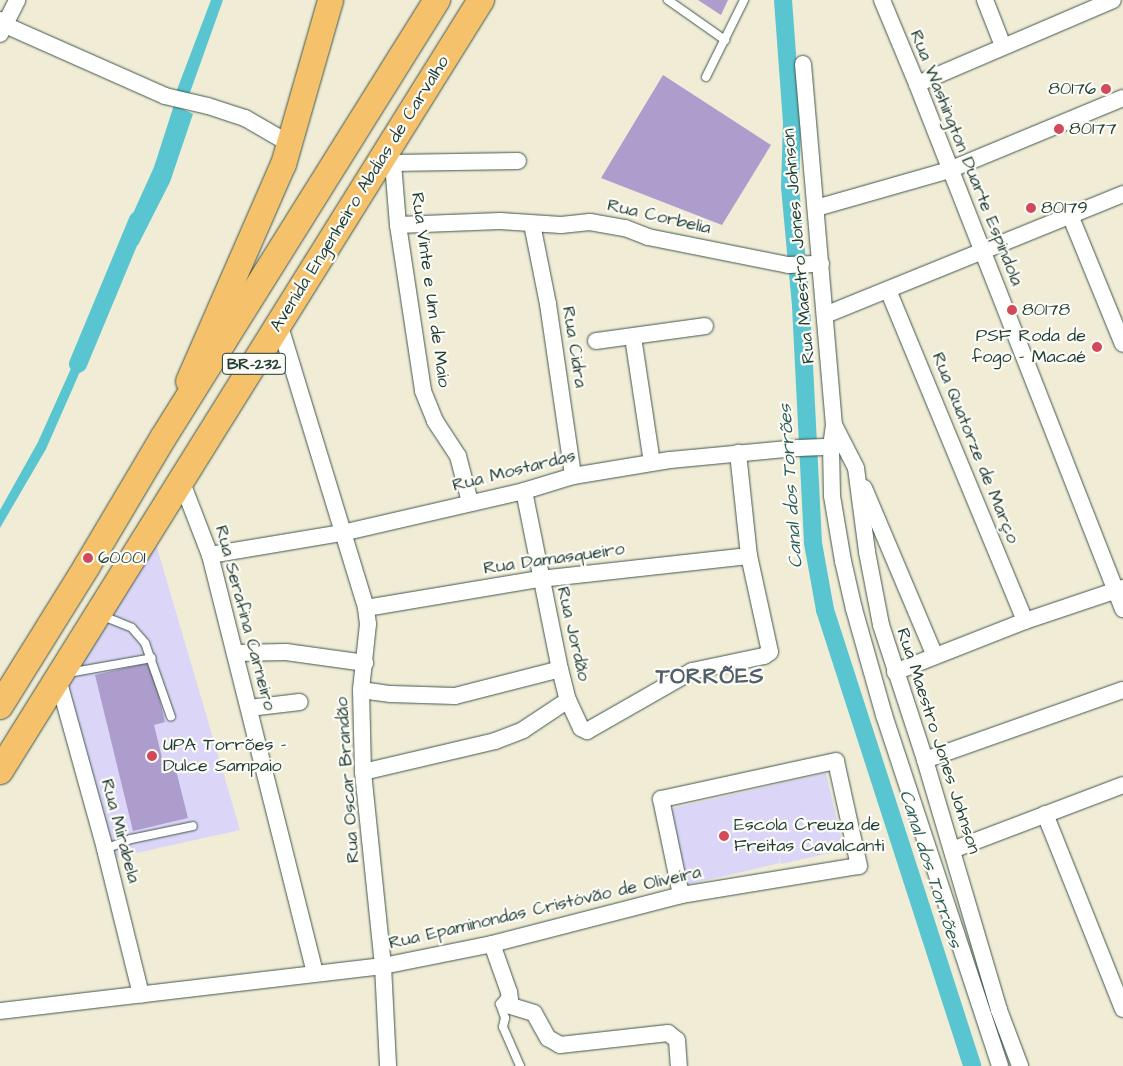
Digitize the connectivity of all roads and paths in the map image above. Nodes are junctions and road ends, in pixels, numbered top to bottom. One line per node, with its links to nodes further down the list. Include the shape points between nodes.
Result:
1 (17, 0): 11 (street)
2 (330, 0): 18 (main road)
3 (437, 0): 37 (highway, Avenida Engenheiro Abdias de Carvalho)
4 (481, 0): 19 (highway, Avenida Engenheiro Abdias de Carvalho / BR-232)
5 (668, 0): 12 (lane)
6 (744, 0): 12 (lane)
7 (882, 0): 16 (street, Rua Washington Duarte Espindola)
8 (985, 0): 13 (street)
9 (1113, 0): 10 (street)
10 (1094, 3): 13 (street)
11 (2, 26): 18 (street, via 166,96 245,118)
12 (725, 40): 15 (lane)
13 (1003, 46): 16 (street)
14 (803, 64): 23 (street, Rua Maestro Jones Johnson)
15 (706, 76)
16 (917, 84): 21 (street, Rua Washington Duarte Espindola)
17 (1123, 98): 21 (street)
18 (290, 144): 37 (main road)
19 (387, 161): 20 (street); 26 (street, Rua Vinte e Um de Maio); 31 (highway, Avenida Engenheiro Abdias de Carvalho / BR-232)
20 (518, 161)
21 (949, 170): 23 (street); 27 (street, Rua Washington Duarte Espindola)
22 (1123, 194): 24 (street)
23 (816, 208): 28 (street, Rua Maestro Jones Johnson)
24 (1070, 215): 27 (street); 35 (street)
25 (532, 224): 26 (street, Rua Corbelia); 28 (street, Rua Corbelia, via 590,222 648,238 788,265); 42 (street, Rua Cidra, via 548,304)
26 (398, 225): 45 (street, Rua Vinte e Um de Maio, via 423,391 435,421 458,456)
27 (982, 252): 29 (street); 50 (street, Rua Washington Duarte Espindola)
28 (820, 264): 30 (street, Rua Maestro Jones Johnson)
29 (888, 290): 30 (street); 54 (street, Rua Quatorze de Março)
30 (825, 315): 36 (street, Rua Maestro Jones Johnson)
31 (279, 324): 43 (highway, Avenida Engenheiro Abdias de Carvalho / BR-232); 46 (street, Rua Oscar Brandão)
32 (705, 326): 33 (street)
33 (632, 337): 34 (street); 40 (street)
34 (596, 341)
35 (1123, 344)
36 (834, 425): 38 (street, Rua Maestro Jones Johnson); 41 (street, Rua Maestro Jones Johnson)
37 (163, 438): 66 (highway, Avenida Engenheiro Abdias de Carvalho)
38 (824, 447): 39 (street, Rua Mostardas); 88 (street, Rua Maestro Jones Johnson, via 854,609 884,715)
39 (738, 453): 40 (street, Rua Mostardas); 48 (street)
40 (652, 463): 42 (street, Rua Mostardas)
41 (856, 468): 56 (street); 60 (street, Rua Maestro Jones Johnson, via 867,552 881,625)
42 (573, 476): 44 (street, Rua Mostardas)
43 (182, 480): 47 (street, Rua Serafina Carneiro); 53 (highway, Avenida Engenheiro Abdias de Carvalho / BR-232)
44 (524, 491): 45 (street, Rua Mostardas); 49 (street, Rua Jordão)
45 (470, 502): 46 (street, Rua Mostardas)
46 (342, 533): 47 (street, Rua Mostardas); 51 (street, Rua Oscar Brandão)
47 (210, 555): 55 (street, Rua Serafina Carneiro)
48 (749, 556): 49 (street, Rua Damasqueiro); 64 (street, Rua Jordão, via 767,652 692,672 587,731 583,730)
49 (540, 579): 51 (street, Rua Damasqueiro); 59 (street, Rua Jordão)
50 (1119, 589): 52 (street, Rua Washington Duarte Espindola); 54 (street)
51 (366, 608): 58 (street, Rua Oscar Brandão, via 368,624)
52 (1123, 609)
53 (98, 614): 57 (lane, via 132,628); 61 (highway, Avenida Engenheiro Abdias de Carvalho / BR-232)
54 (1025, 621): 56 (street)
55 (235, 653): 58 (street, via 286,652); 67 (street, Rua Serafina Carneiro)
56 (935, 656): 60 (street)
57 (152, 658): 61 (lane); 68 (lane)
58 (364, 663): 62 (street, Rua Oscar Brandão)
59 (560, 669): 62 (street, via 455,696); 64 (street, Rua Jordão)
60 (895, 672): 69 (street, Rua Maestro Jones Johnson)
61 (59, 676): 70 (highway, Avenida Engenheiro Abdias de Carvalho / BR-232); 75 (street, Rua Mirabela)
62 (361, 690): 71 (street, Rua Oscar Brandão)
63 (1123, 690): 69 (street)
64 (568, 700): 71 (street, via 523,730 495,741)
65 (300, 702): 67 (street)
66 (0, 706)
67 (249, 708): 80 (street, Rua Serafina Carneiro)
68 (171, 717)
69 (925, 760): 76 (street, Rua Maestro Jones Johnson)
70 (0, 771)
71 (364, 772): 79 (street, Rua Oscar Brandão)
72 (1123, 785): 73 (street)
73 (1045, 814): 76 (street); 83 (street)
74 (193, 826): 75 (lane, via 132,839)
75 (105, 850): 82 (street, Rua Mirabela)
76 (952, 850): 89 (street, Rua Maestro Jones Johnson)
77 (681, 895): 77 (street, Rua Epaminondas Cristóvão de Oliveira, via 660,799 836,761 859,866); 78 (street, Rua Epaminondas Cristóvão de Oliveira)
78 (492, 944): 79 (street, Rua Epaminondas Cristóvão de Oliveira); 81 (street)
79 (383, 966): 80 (street, Rua Epaminondas Cristóvão de Oliveira); 85 (street, Rua Oscar Brandão)
80 (315, 972): 82 (street, Rua Epaminondas Cristóvão de Oliveira)
81 (509, 992): 86 (lane, via 500,1004 505,1018 504,1027); 87 (street, via 510,1006 534,1013 548,1038 560,1045 668,1033 678,1040)
82 (141, 995): 84 (street, Rua Epaminondas Cristóvão de Oliveira)
83 (1123, 1008)
84 (0, 1011)
85 (388, 1066)
86 (520, 1066)
87 (679, 1066)
88 (1000, 1066)
89 (1020, 1066)

